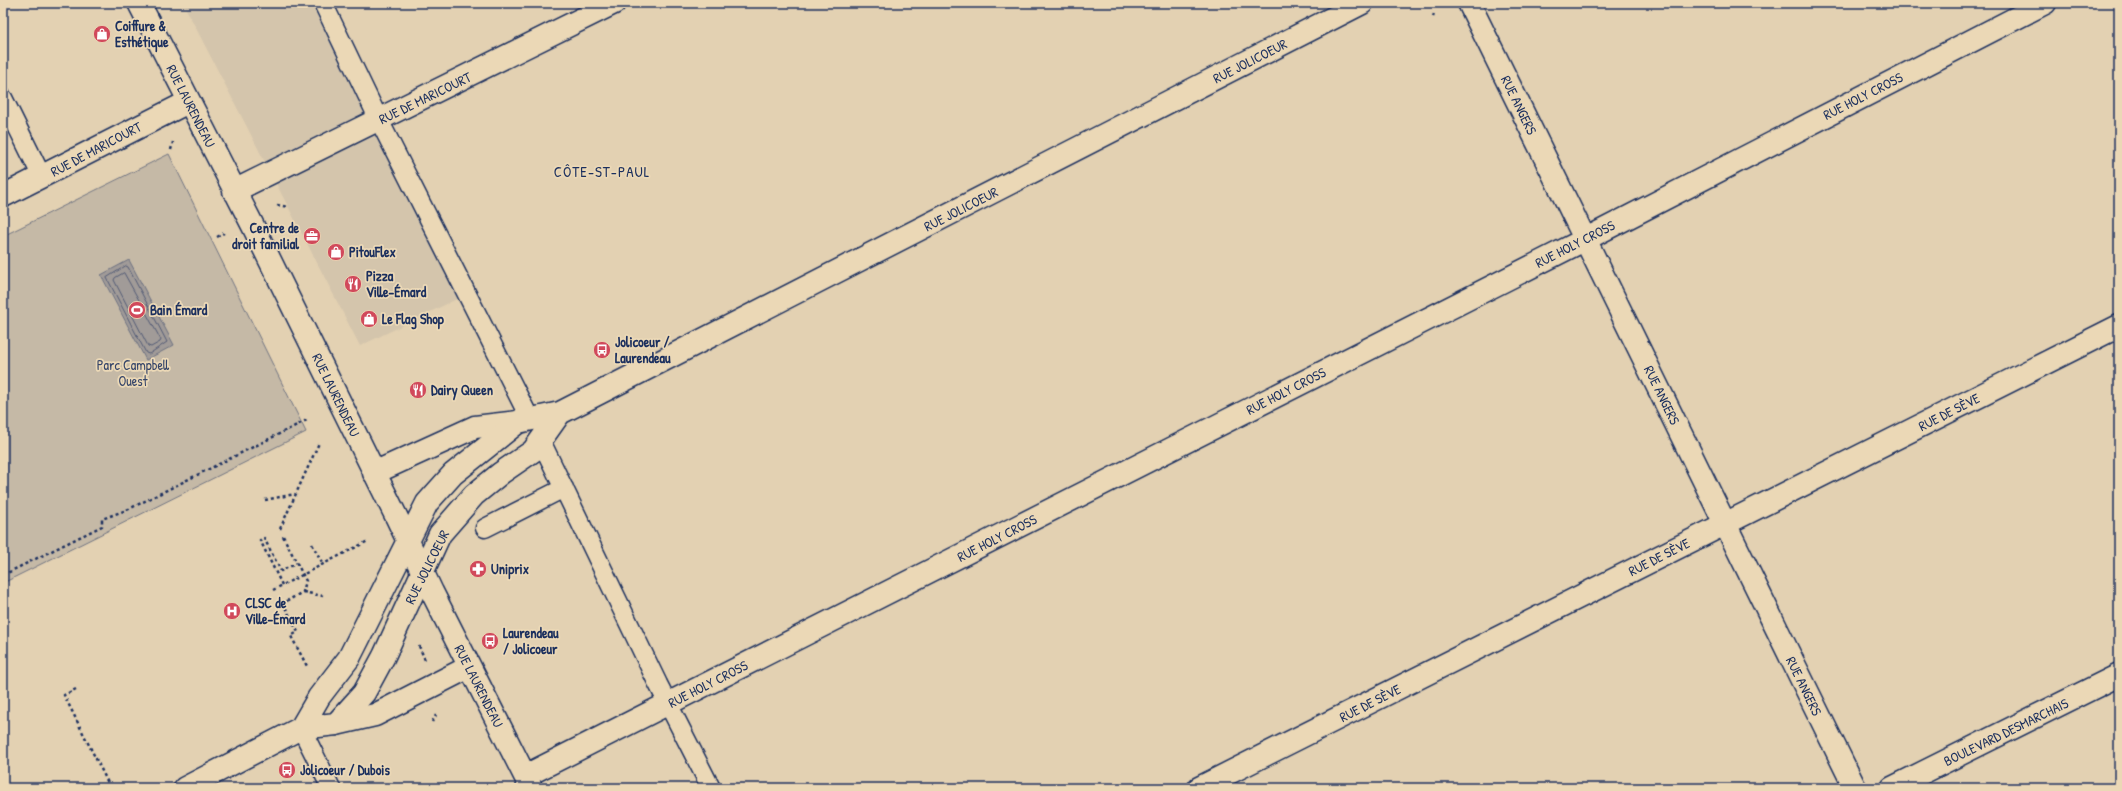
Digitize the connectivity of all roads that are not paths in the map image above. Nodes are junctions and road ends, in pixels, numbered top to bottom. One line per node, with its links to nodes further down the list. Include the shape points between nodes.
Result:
1 (139, 3): 8 (street, RUE LAURENDEAU)
2 (323, 3): 9 (lane)
3 (614, 3): 9 (street, RUE DE MARICOURT)
4 (1362, 3): 15 (street, RUE JOLICOEUR)
5 (1469, 3): 13 (street, RUE ANGERS)
6 (2045, 3): 13 (street, RUE HOLY CROSS)
7 (3, 98): 10 (lane)
8 (188, 102): 10 (street, RUE DE MARICOURT); 11 (street, RUE LAURENDEAU)
9 (379, 120): 11 (street, RUE DE MARICOURT); 16 (lane)
10 (42, 177): 12 (street, RUE DE MARICOURT)
11 (234, 191): 18 (street, RUE LAURENDEAU)
12 (3, 196)
13 (1586, 239): 20 (street, RUE ANGERS); 26 (street, RUE HOLY CROSS)
14 (2119, 326): 20 (street, RUE DE SÈVE)
15 (560, 413): 16 (street, RUE JOLICOEUR); 17 (street, RUE JOLICOEUR)
16 (524, 420): 18 (street, RUE JOLICOEUR, via 475,427); 22 (street, RUE JOLICOEUR, via 457,470 427,503)
17 (540, 440): 19 (lane); 23 (street, RUE JOLICOEUR, via 533,451 501,473 458,512 440,534)
18 (374, 473): 22 (street, RUE LAURENDEAU)
19 (564, 488): 21 (lane); 26 (lane)
20 (1724, 525): 33 (street, RUE DE SÈVE); 34 (street, RUE ANGERS)
21 (486, 528)
22 (408, 542): 23 (street, RUE LAURENDEAU); 28 (street, RUE JOLICOEUR, via 349,658 319,697)
23 (422, 573): 24 (street, RUE LAURENDEAU); 27 (street, RUE JOLICOEUR, via 364,693)
24 (469, 667): 27 (street, via 375,715); 29 (street, RUE LAURENDEAU)
25 (2119, 675): 35 (street, BOULEVARD DESMARCHAIS)
26 (668, 704): 29 (street, RUE HOLY CROSS); 32 (lane)
27 (336, 724): 28 (street)
28 (301, 728): 30 (street); 31 (lane)
29 (528, 782)
30 (184, 788)
31 (331, 788)
32 (711, 788)
33 (1199, 788)
34 (1855, 788)
35 (1892, 788)

